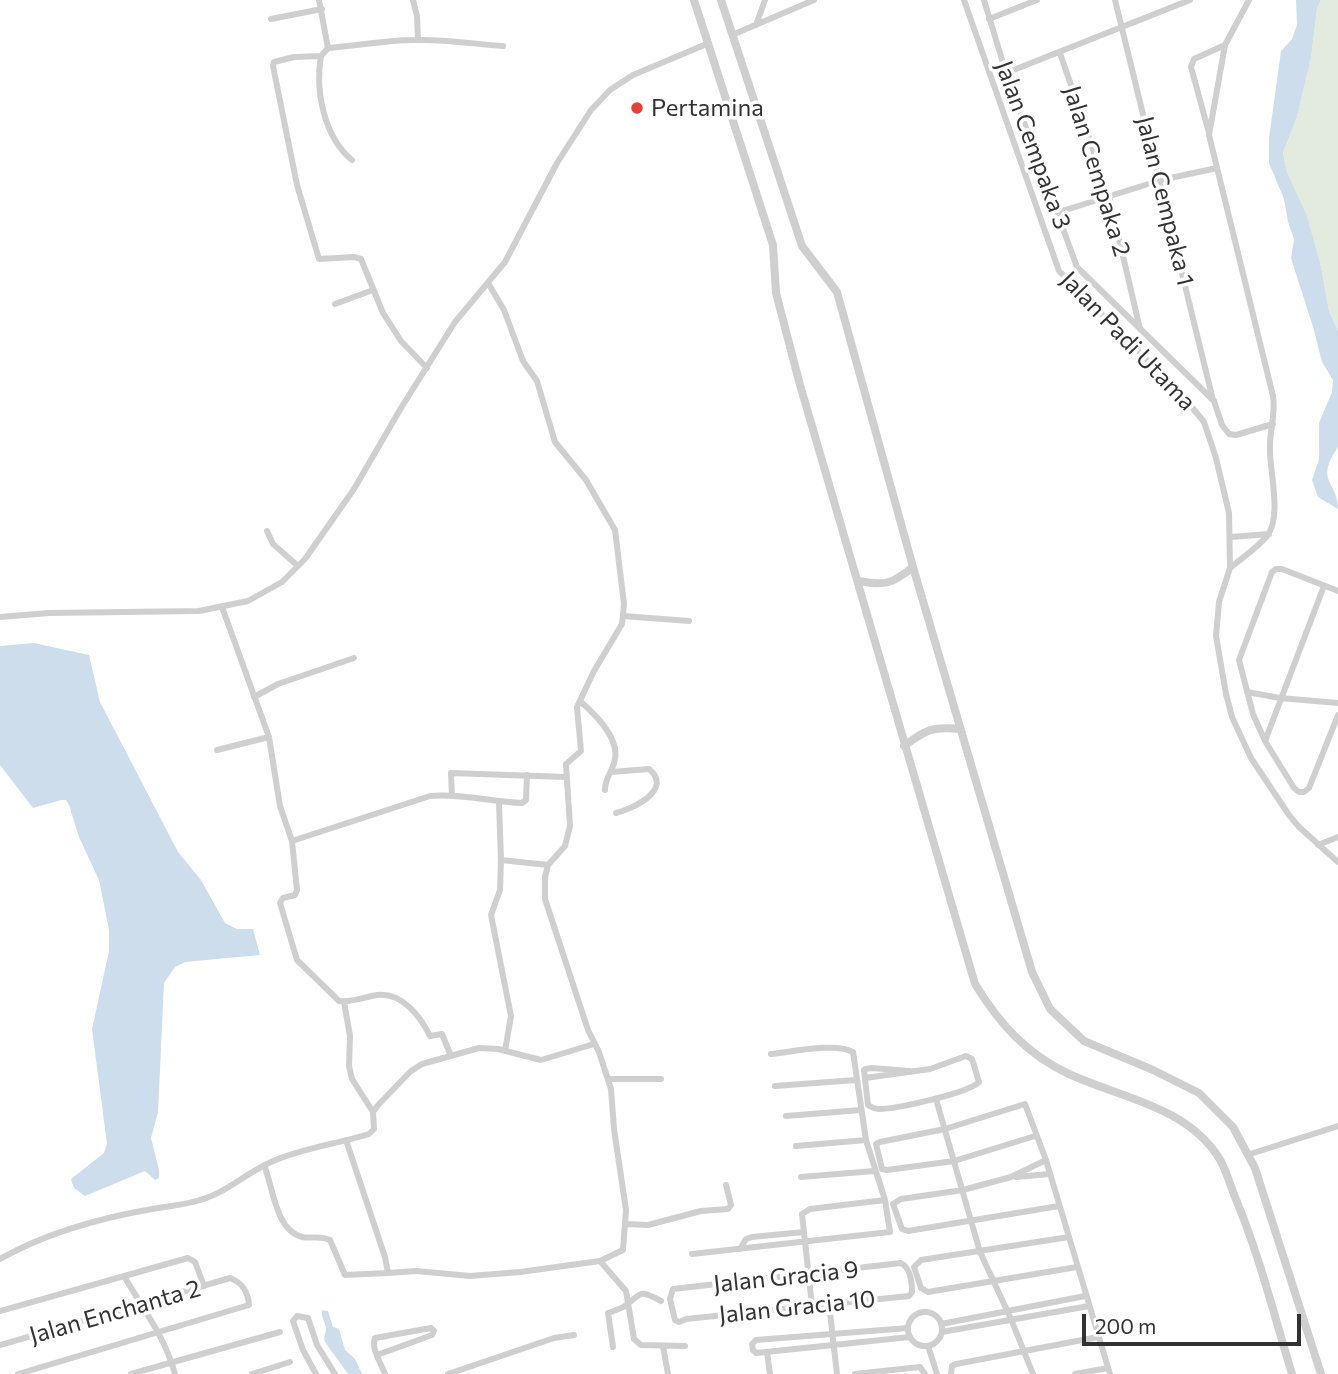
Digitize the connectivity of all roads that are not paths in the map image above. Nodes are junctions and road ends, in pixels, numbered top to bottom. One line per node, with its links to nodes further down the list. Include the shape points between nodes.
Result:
1 (319, 0): 13 (street)
2 (413, 0): 19 (street)
3 (694, 0): 20 (street)
4 (721, 0): 18 (street)
5 (765, 0): 16 (street)
6 (814, 0): 16 (street)
7 (964, 0): 42 (street, Jalan Padi Utama, via 1059,271 1200,415 1216,458)
8 (984, 0): 15 (street, Jalan Cempaka 3)
9 (1037, 0): 15 (street)
10 (1115, 0): 17 (street, Jalan Cempaka 1)
11 (1190, 0): 17 (street)
12 (1249, 0): 21 (street)
13 (322, 9): 14 (street); 23 (street)
14 (271, 19)
15 (989, 19): 26 (street, Jalan Cempaka 3)
16 (756, 25): 18 (street)
17 (1123, 28): 24 (street); 30 (street, Jalan Cempaka 1)
18 (732, 35): 44 (street, via 802,246 837,292)
19 (418, 39): 22 (street); 23 (street)
20 (709, 43): 33 (street, via 633,75 604,95 565,149 505,262); 46 (street, via 772,245 776,293)
21 (1225, 45): 27 (street); 27 (street, via 1194,59 1191,67)
22 (503, 46)
23 (328, 48): 25 (street)
24 (1060, 52): 26 (street); 31 (street, Jalan Cempaka 2)
25 (321, 56): 28 (street, via 320,95 332,136); 34 (street, via 281,59 273,66 297,185 320,259 361,259)
26 (1006, 73): 32 (street, Jalan Cempaka 3)
27 (1209, 135): 29 (street)
28 (352, 160)
29 (1217, 169): 30 (street); 39 (street, via 1273,396)
30 (1161, 180): 31 (street); 38 (street, Jalan Cempaka 1)
31 (1110, 196): 32 (street); 36 (street, Jalan Cempaka 2)
32 (1059, 212): 36 (street, Jalan Cempaka 3, via 1077,267)
33 (488, 283): 37 (street, via 455,323); 50 (street, via 504,310 523,361 537,380 555,442 586,480 615,530)
34 (373, 290): 35 (street); 37 (street, via 401,341)
35 (335, 304)
36 (1140, 331): 38 (street, Jalan Cempaka 3)
37 (428, 368): 43 (street, via 354,489)
38 (1214, 401): 39 (street, Jalan Cempaka 3, via 1229,434)
39 (1273, 424): 41 (street, via 1270,468 1276,508)
40 (267, 531): 43 (street, via 272,544)
41 (1269, 534): 42 (street); 45 (street)
42 (1231, 537): 45 (street, Jalan Padi Utama)
43 (298, 566): 49 (street, via 264,593)
44 (913, 567): 46 (street, via 888,583); 60 (street)
45 (1230, 568): 74 (street, Jalan Padi Utama, via 1219,602 1216,636 1232,717 1264,778)
46 (859, 581): 63 (street)
47 (1324, 586): 48 (street); 54 (street, via 1282,569 1272,572 1239,660); 56 (street)
48 (1338, 591)
49 (222, 607): 51 (street); 55 (street)
50 (623, 616): 52 (street); 57 (street)
51 (0, 617)
52 (689, 621)
53 (354, 658): 55 (street)
54 (1247, 692): 56 (street); 62 (street)
55 (254, 696): 61 (street)
56 (1280, 698): 58 (street); 62 (street)
57 (580, 701): 65 (street, via 595,714 613,742 616,755); 67 (street, via 576,714 581,751 566,764)
58 (1338, 703)
59 (1338, 715): 62 (street, via 1304,792 1294,788)
60 (960, 729): 63 (street, via 941,727 923,732); 97 (street, via 1032,972 1050,1009 1084,1041 1199,1093 1233,1127)
61 (269, 737): 64 (street); 73 (street, via 280,806)
62 (1265, 741)
63 (904, 746): 176 (street, via 975,984 995,1017 1026,1048 1067,1073 1169,1112 1194,1130 1219,1158 1250,1232)
64 (217, 750)
65 (611, 772): 68 (street); 71 (street, via 649,769 655,776 648,799)
66 (527, 775): 67 (street); 69 (street, via 450,773); 70 (street, via 525,802)
67 (566, 777): 77 (street, via 568,836)
68 (605, 790)
69 (452, 796): 70 (street); 73 (street, via 430,796)
70 (499, 803): 75 (street)
71 (616, 813)
72 (1338, 837): 74 (street)
73 (292, 841): 78 (street, via 297,890 280,903 295,956)
74 (1318, 845): 76 (street, Jalan Padi Utama)
75 (501, 860): 77 (street); 80 (street, via 500,890 491,915 511,1016)
76 (1338, 863)
77 (548, 865): 79 (street, via 548,907)
78 (344, 1002): 82 (street, via 390,995 419,1018 430,1036 442,1034); 89 (street, via 352,1079)
79 (594, 1044): 80 (street, via 541,1060); 83 (street)
80 (505, 1051): 82 (street, via 479,1048)
81 (771, 1054): 85 (street, via 849,1049 855,1057)
82 (451, 1056): 89 (street, via 411,1071)
83 (608, 1079): 84 (street); 110 (street)
84 (662, 1079)
85 (856, 1080): 86 (street); 88 (street)
86 (775, 1086)
87 (936, 1099): 87 (street, via 978,1085 972,1059 966,1056 930,1069 864,1070 869,1105 875,1109); 92 (street)
88 (861, 1110): 90 (street); 95 (street)
89 (373, 1112): 94 (street, via 371,1133)
90 (786, 1116)
91 (1338, 1126): 97 (street)
92 (945, 1129): 93 (street, via 1025,1104); 99 (street); 99 (street, via 876,1144 882,1169)
93 (1035, 1136): 98 (street); 99 (street)
94 (346, 1140): 100 (street); 120 (street)
95 (866, 1140): 96 (street); 101 (street)
96 (796, 1146)
97 (1250, 1154): 177 (street)
98 (1046, 1160): 102 (street); 104 (street)
99 (954, 1161): 106 (street)
100 (264, 1165): 117 (street, via 207,1198 54,1234); 120 (street, via 282,1219 291,1231 330,1240 345,1275)
101 (874, 1171): 103 (street); 107 (street)
102 (1050, 1174): 104 (street); 108 (street)
103 (801, 1177)
104 (1010, 1177): 106 (street)
105 (726, 1185): 110 (street, via 728,1209 648,1225)
106 (963, 1190): 109 (street); 109 (street, via 901,1199 893,1205 904,1231)
107 (885, 1200): 111 (street, via 805,1210); 113 (street, via 891,1230 887,1234)
108 (1059, 1206): 109 (street); 112 (street)
109 (971, 1222): 115 (street)
110 (626, 1224): 118 (street, via 624,1250)
111 (804, 1232): 113 (street); 114 (street, via 752,1237)
112 (1069, 1237): 115 (street); 119 (street)
113 (805, 1242): 114 (street); 121 (street)
114 (740, 1249): 116 (street)
115 (980, 1252): 123 (street); 123 (street, via 921,1260 914,1267 928,1292)
116 (692, 1254)
117 (0, 1259)
118 (600, 1261): 120 (street, via 470,1276); 128 (street, via 624,1287)
119 (1077, 1267): 123 (street); 126 (street)
120 (388, 1273)
121 (808, 1275): 125 (street, Jalan Gracia 9, via 904,1264 912,1288); 131 (street); 136 (street, Jalan Gracia 9, via 673,1289 670,1299 675,1320)
122 (124, 1276): 124 (street, via 188,1258 195,1262); 130 (street); 133 (street)
123 (993, 1282): 134 (street)
124 (204, 1286): 130 (street, Jalan Enchanta 2); 139 (street, Jalan Enchanta 2, via 230,1278 239,1281 249,1305)
125 (909, 1296): 129 (street, Jalan Gracia 10)
126 (1085, 1296): 132 (street); 134 (street)
127 (660, 1301): 128 (street, via 646,1293)
128 (628, 1302): 147 (street, via 634,1339 641,1345); 150 (street, via 608,1313)
129 (830, 1304): 131 (street, Jalan Gracia 10); 141 (street)
130 (141, 1305): 139 (street); 146 (street, Jalan Enchanta 2)
131 (812, 1306): 136 (street, Jalan Gracia 10)
132 (1089, 1306): 135 (street); 144 (street)
133 (0, 1311)
134 (1007, 1311): 135 (street); 138 (street)
135 (1012, 1318): 138 (street); 151 (street)
136 (686, 1319)
137 (908, 1328): 138 (street, via 921,1312 936,1315); 141 (street); 143 (street)
138 (942, 1328): 149 (street, via 939,1338)
139 (157, 1332): 154 (street); 158 (street)
140 (280, 1332): 154 (street)
141 (832, 1333): 145 (street); 152 (street, via 752,1344 756,1353)
142 (574, 1335): 156 (street)
143 (910, 1337): 145 (street); 149 (street)
144 (1098, 1337): 151 (street); 157 (street)
145 (834, 1343): 152 (street); 169 (street)
146 (0, 1345)
147 (663, 1346): 148 (street); 167 (street)
148 (685, 1346)
149 (928, 1346): 172 (street)
150 (613, 1347)
151 (1025, 1350): 173 (street, via 953,1366); 174 (street)
152 (767, 1352): 168 (street)
153 (377, 1355): 153 (street, via 373,1340 378,1336 435,1331); 164 (street)
154 (172, 1362): 159 (street); 160 (street)
155 (290, 1362): 161 (street)
156 (472, 1365): 165 (street); 166 (street)
157 (1109, 1371): 175 (street)
158 (18, 1374)
159 (131, 1374)
160 (175, 1374)
161 (252, 1374)
162 (316, 1374): 163 (street, via 293,1321 297,1316 308,1318 317,1345)
163 (335, 1374)
164 (385, 1374)
165 (448, 1374)
166 (476, 1374)
167 (668, 1374)
168 (770, 1374)
169 (837, 1374)
170 (855, 1374): 171 (street, via 915,1367 923,1368)
171 (925, 1374)
172 (937, 1374)
173 (951, 1374)
174 (1033, 1374)
175 (1075, 1374)
176 (1292, 1374)
177 (1321, 1374)

